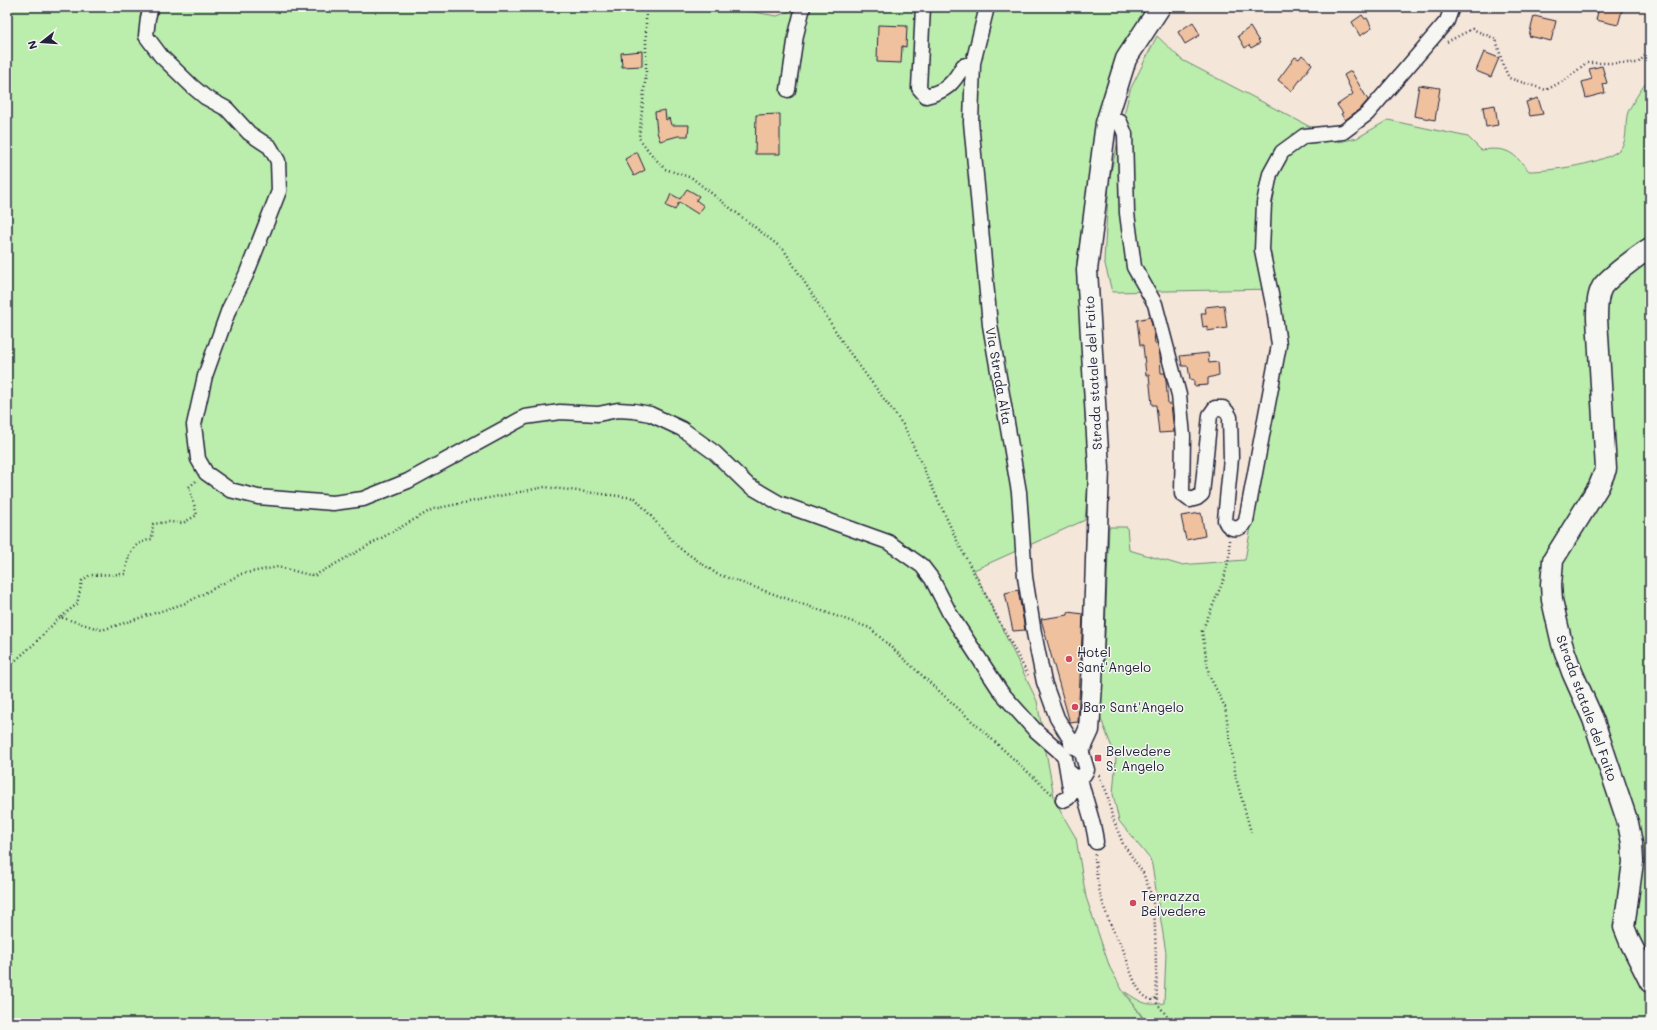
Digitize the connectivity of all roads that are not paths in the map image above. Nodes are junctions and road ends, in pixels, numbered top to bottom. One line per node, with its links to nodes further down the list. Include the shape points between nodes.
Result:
1 (151, 7): 12 (street, via 146,36 161,56 193,87 227,109 249,133 270,147 278,162 279,191 246,275 229,309 205,376 194,425 198,459 206,473 230,490 258,497 333,503 363,499 402,484 525,418 560,412 598,414 618,410 650,414 682,429 715,453 748,485 779,503 888,542 922,566 1001,692 1034,729 1065,758)
2 (802, 7): 8 (street)
3 (923, 7): 7 (street, via 919,88 926,96 941,92 955,80 963,66)
4 (987, 7): 7 (street, Via Strada Alta)
5 (1160, 7): 9 (street, Strada statale del Faito, via 1126,59)
6 (1452, 7): 9 (street, via 1447,21 1367,114 1343,132 1304,136 1282,152 1270,174 1264,203 1262,250 1279,344 1246,521 1239,528 1228,526 1225,520 1231,458 1230,417 1223,408 1215,408 1211,412 1202,494 1190,500 1182,494 1183,436 1179,395 1155,304 1134,267 1127,212 1125,134 1120,122)
7 (973, 64): 11 (street, Via Strada Alta, via 971,122 990,325 1019,492 1025,577 1044,682 1057,718)
8 (788, 90)
9 (1106, 123): 11 (street, Strada statale del Faito, via 1087,270 1099,468 1092,684 1088,730 1082,743)
10 (1650, 248): 16 (street, Strada statale del Faito, via 1602,287 1598,300 1596,318 1606,469 1599,486 1553,560 1551,585 1562,644 1593,719 1628,823 1633,862 1624,927)
11 (1072, 741): 13 (street, Via Strada Alta, via 1082,753)
12 (1067, 770): 13 (street, via 1074,776); 14 (street, via 1071,794)
13 (1083, 772): 15 (street, Via Strada Alta, via 1085,801)
14 (1063, 800)
15 (1096, 842)
16 (1650, 982)

